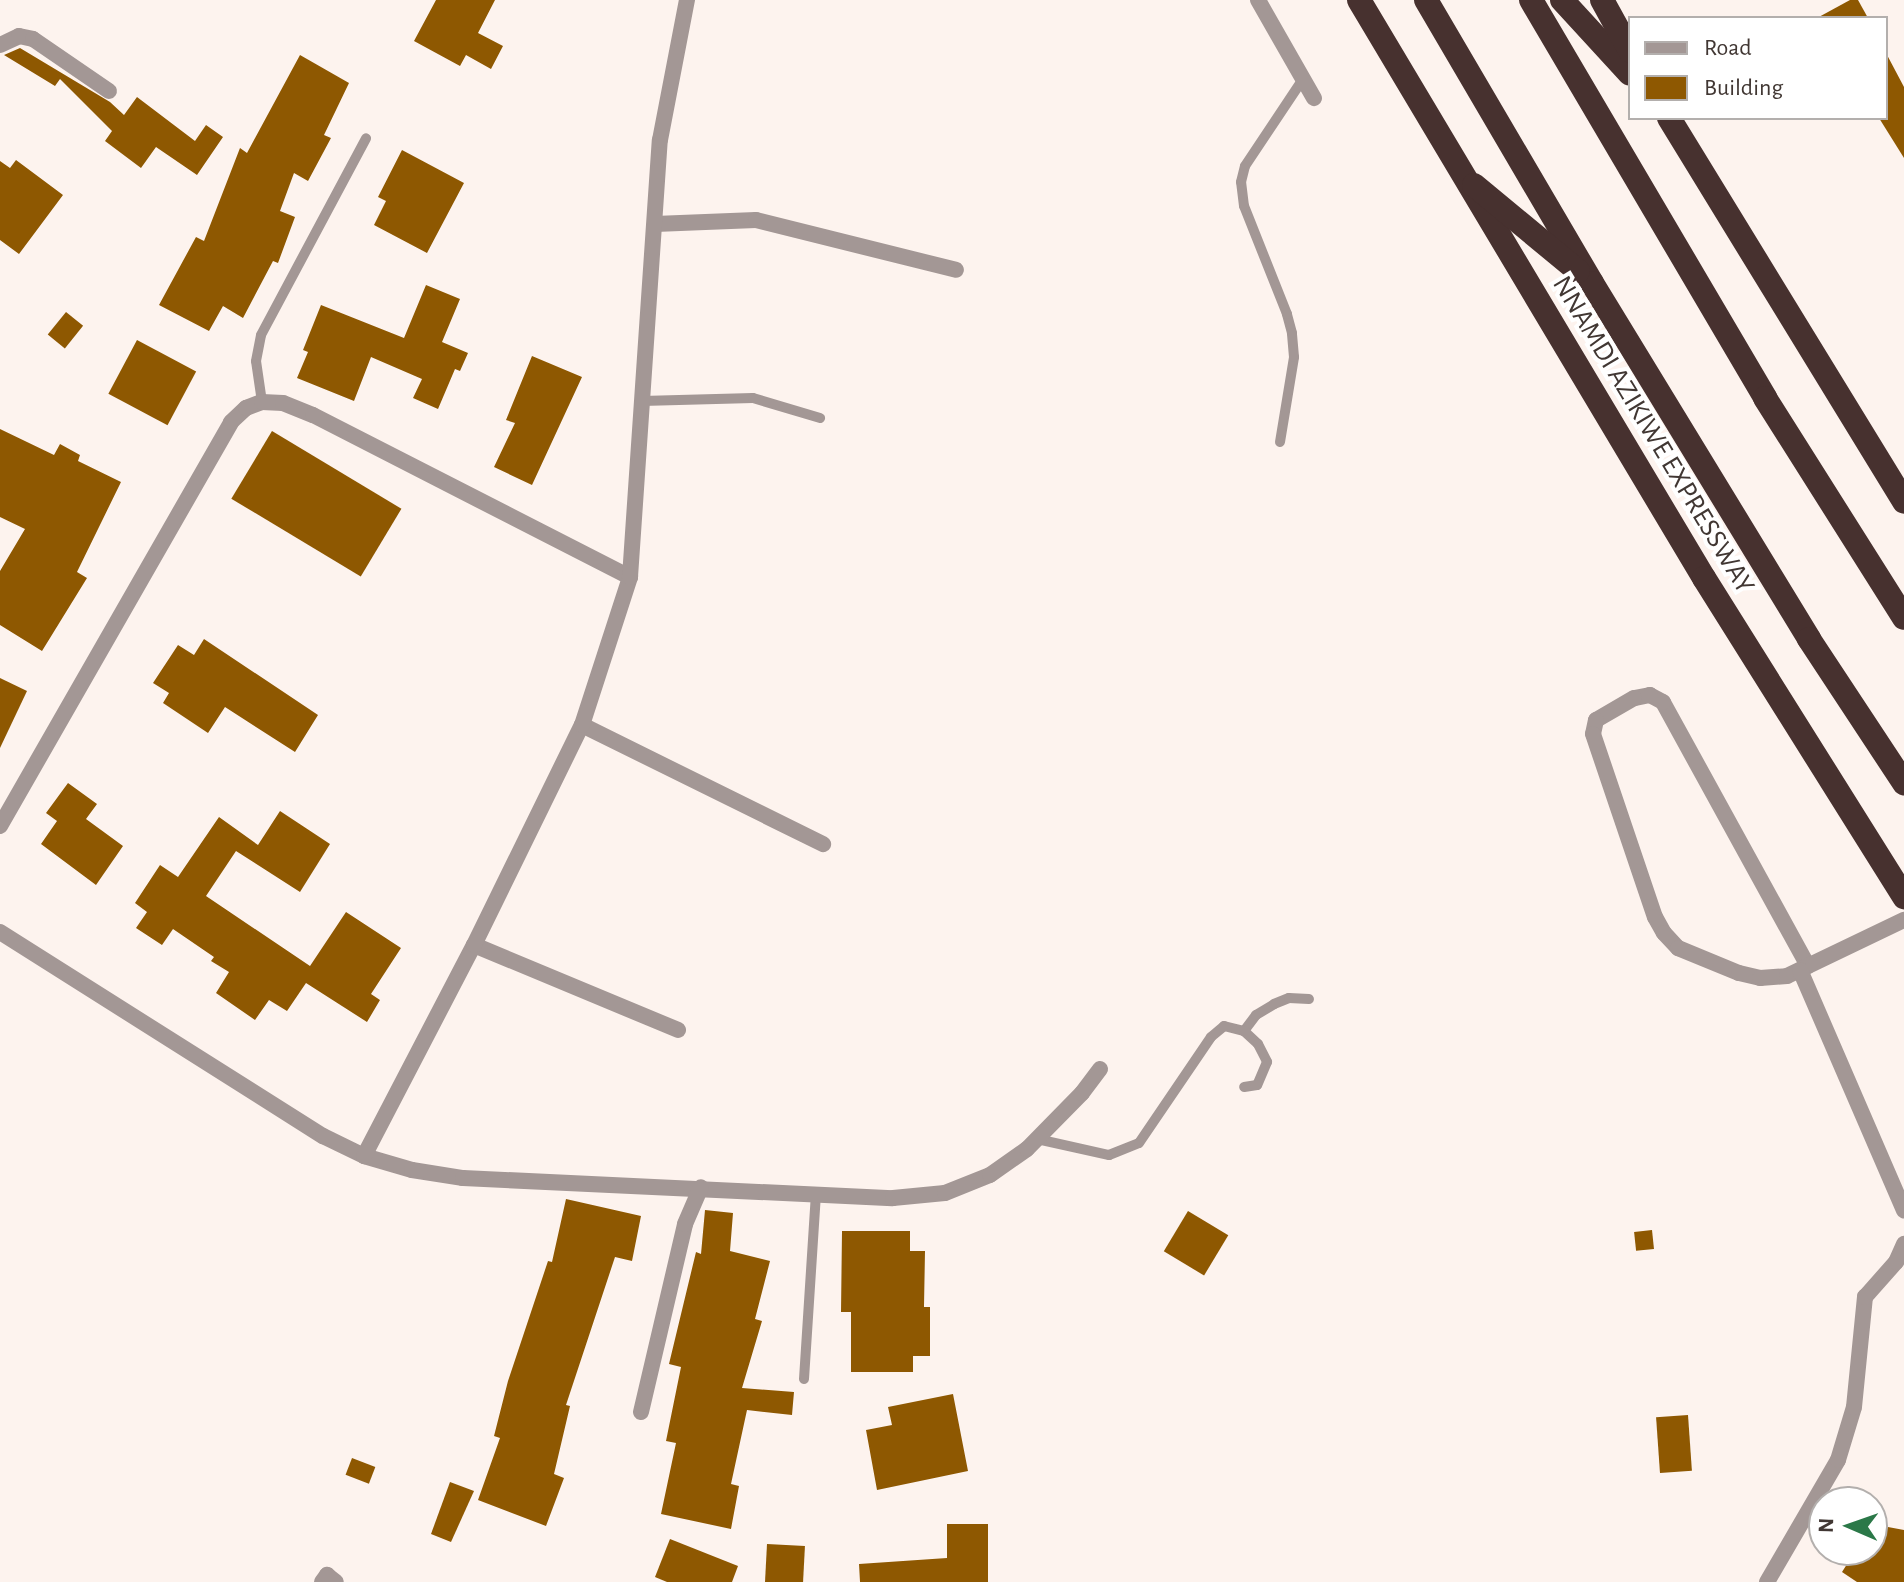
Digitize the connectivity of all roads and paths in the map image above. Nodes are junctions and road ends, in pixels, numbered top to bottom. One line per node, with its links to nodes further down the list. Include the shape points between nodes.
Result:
1 (687, 0): 17 (street, via 664,114)
2 (1258, 0): 11 (street)
3 (1359, 0): 16 (highway, NNAMDI AZIKIWE EXPRESSWAY)
4 (1426, 0): 19 (highway, NNAMDI AZIKIWE EXPRESSWAY)
5 (1531, 0): 26 (highway, via 1765,398)
6 (1562, 0): 10 (highway)
7 (1602, 0): 9 (highway)
8 (0, 45): 12 (street, via 19,36 33,39)
9 (1628, 47)
10 (1628, 72)
11 (1303, 79): 13 (street); 23 (lane, via 1245,166 1241,182 1244,206 1292,333 1294,357)
12 (109, 91)
13 (1314, 98)
14 (1670, 120): 24 (highway)
15 (366, 138): 21 (lane, via 261,335 256,361)
16 (1460, 173): 19 (highway); 31 (highway, NNAMDI AZIKIWE EXPRESSWAY)
17 (655, 224): 18 (street, via 756,220); 20 (street)
18 (956, 270)
19 (1592, 283): 28 (highway, NNAMDI AZIKIWE EXPRESSWAY, via 1809,639)
20 (642, 401): 22 (lane, via 753,398); 25 (street)
21 (262, 402): 25 (street, via 283,403 313,415); 29 (street, via 231,422)
22 (820, 418)
23 (1280, 442)
24 (1904, 502)
25 (630, 577): 27 (street)
26 (1904, 618)
27 (582, 725): 30 (street); 34 (street)
28 (1904, 783)
29 (0, 826)
30 (823, 844)
31 (1901, 892): 32 (highway, NNAMDI AZIKIWE EXPRESSWAY)
32 (1904, 917): 35 (street)
33 (0, 932): 42 (street, via 323,1136)
34 (474, 945): 37 (street); 42 (street)
35 (1804, 968): 35 (street, via 1663,702 1650,695 1634,698 1596,720 1593,734 1664,933 1678,948 1739,973 1787,976); 45 (street)
36 (1309, 999): 38 (lane, via 1274,1004)
37 (678, 1030)
38 (1244, 1031): 40 (lane, via 1267,1062 1257,1085); 41 (lane, via 1224,1026 1211,1037 1139,1143 1121,1152 1090,1153)
39 (1100, 1069): 41 (street)
40 (1244, 1087)
41 (1037, 1139): 44 (street, via 990,1175 945,1193 893,1198)
42 (364, 1156): 43 (street, via 463,1178)
43 (701, 1187): 44 (street); 48 (street, via 685,1224)
44 (816, 1195): 47 (lane)
45 (1904, 1210)
46 (1904, 1244): 51 (street, via 1896,1262 1865,1297 1854,1407 1838,1460)
47 (804, 1379)
48 (641, 1412)
49 (322, 1582): 50 (street, via 327,1575)
50 (336, 1582)
51 (1767, 1582)

